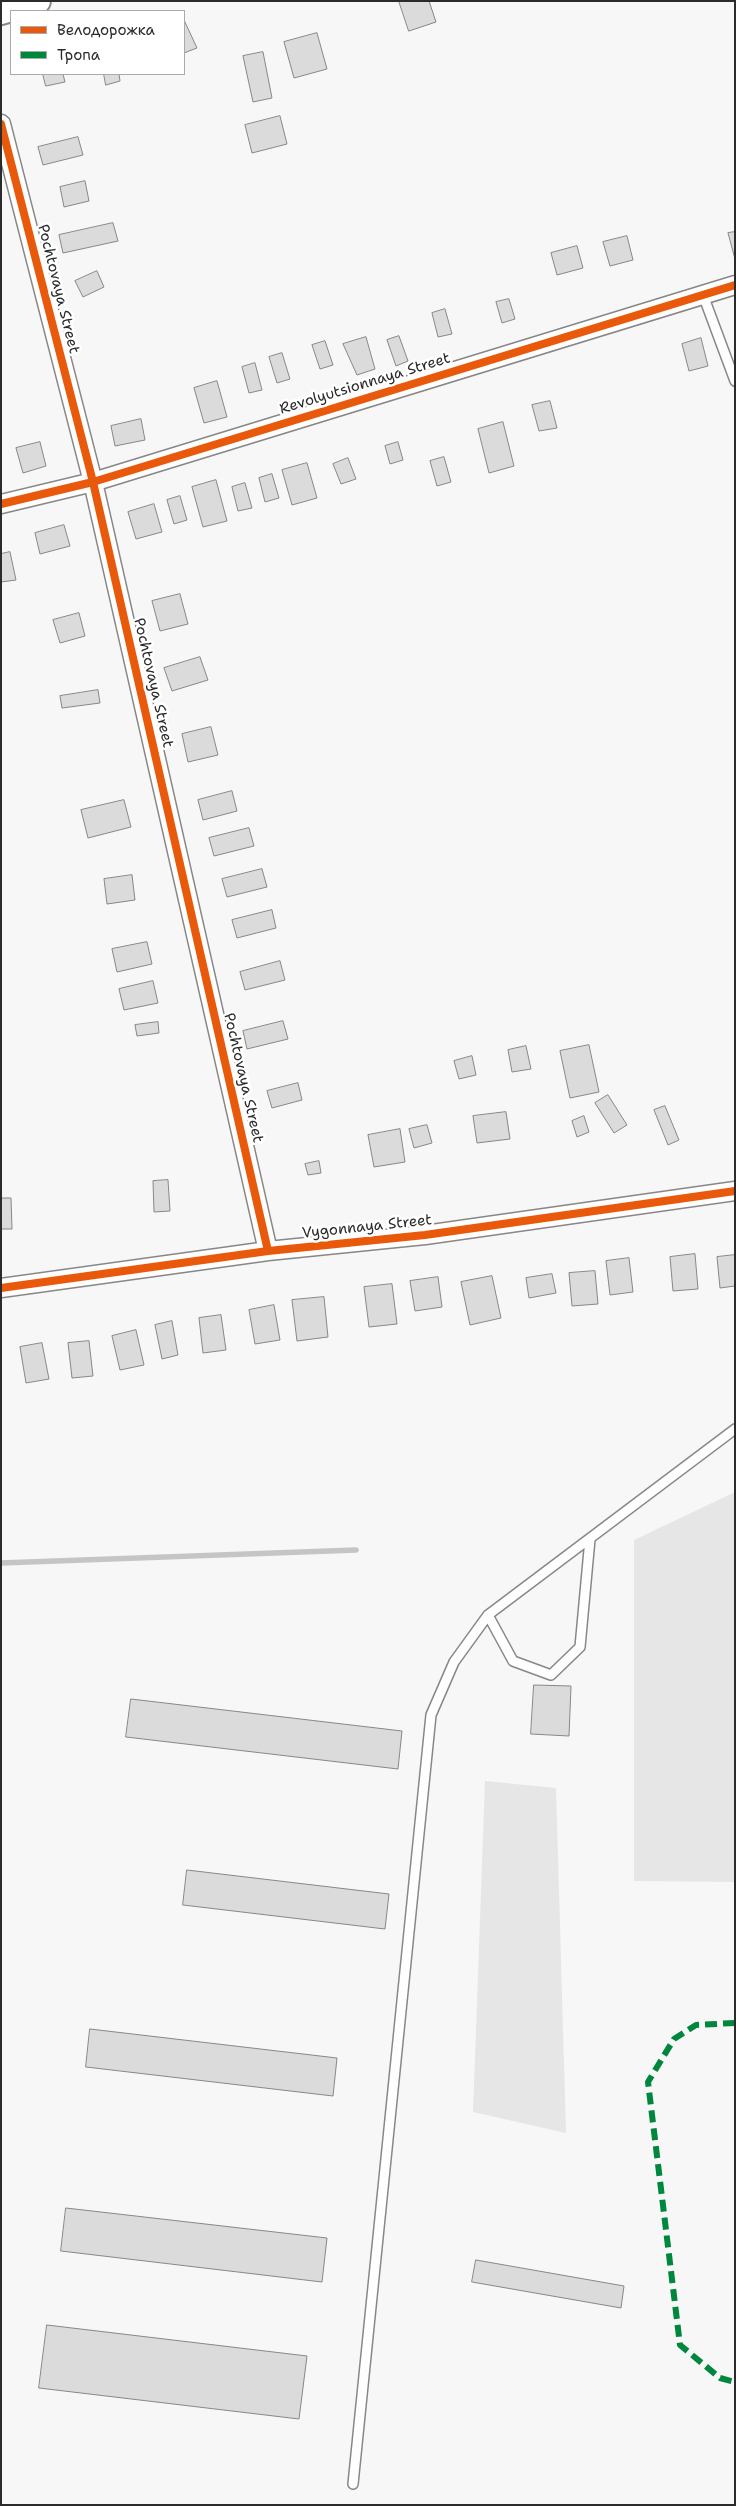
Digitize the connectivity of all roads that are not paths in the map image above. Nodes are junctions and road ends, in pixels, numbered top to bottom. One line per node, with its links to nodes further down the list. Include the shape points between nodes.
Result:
1 (38, 1): 2 (street)
2 (1, 12)
3 (1, 124): 7 (street, Pochtovaya Street)
4 (735, 285): 5 (street, Revolyutsionnaya Street)
5 (703, 295): 6 (lane); 7 (street, Revolyutsionnaya Street)
6 (735, 381)
7 (93, 482): 8 (street, Revolyutsionnaya Street); 10 (street, Pochtovaya Street)
8 (1, 504)
9 (735, 1191): 10 (street, Vygonnaya Street, via 425,1235)
10 (268, 1251): 11 (street, Vygonnaya Street)
11 (1, 1288)
12 (735, 1429): 13 (lane)
13 (590, 1539): 14 (lane); 14 (lane, via 580,1647 551,1675 513,1661)
14 (488, 1615): 15 (lane, via 454,1662 431,1714)
15 (354, 2484)

